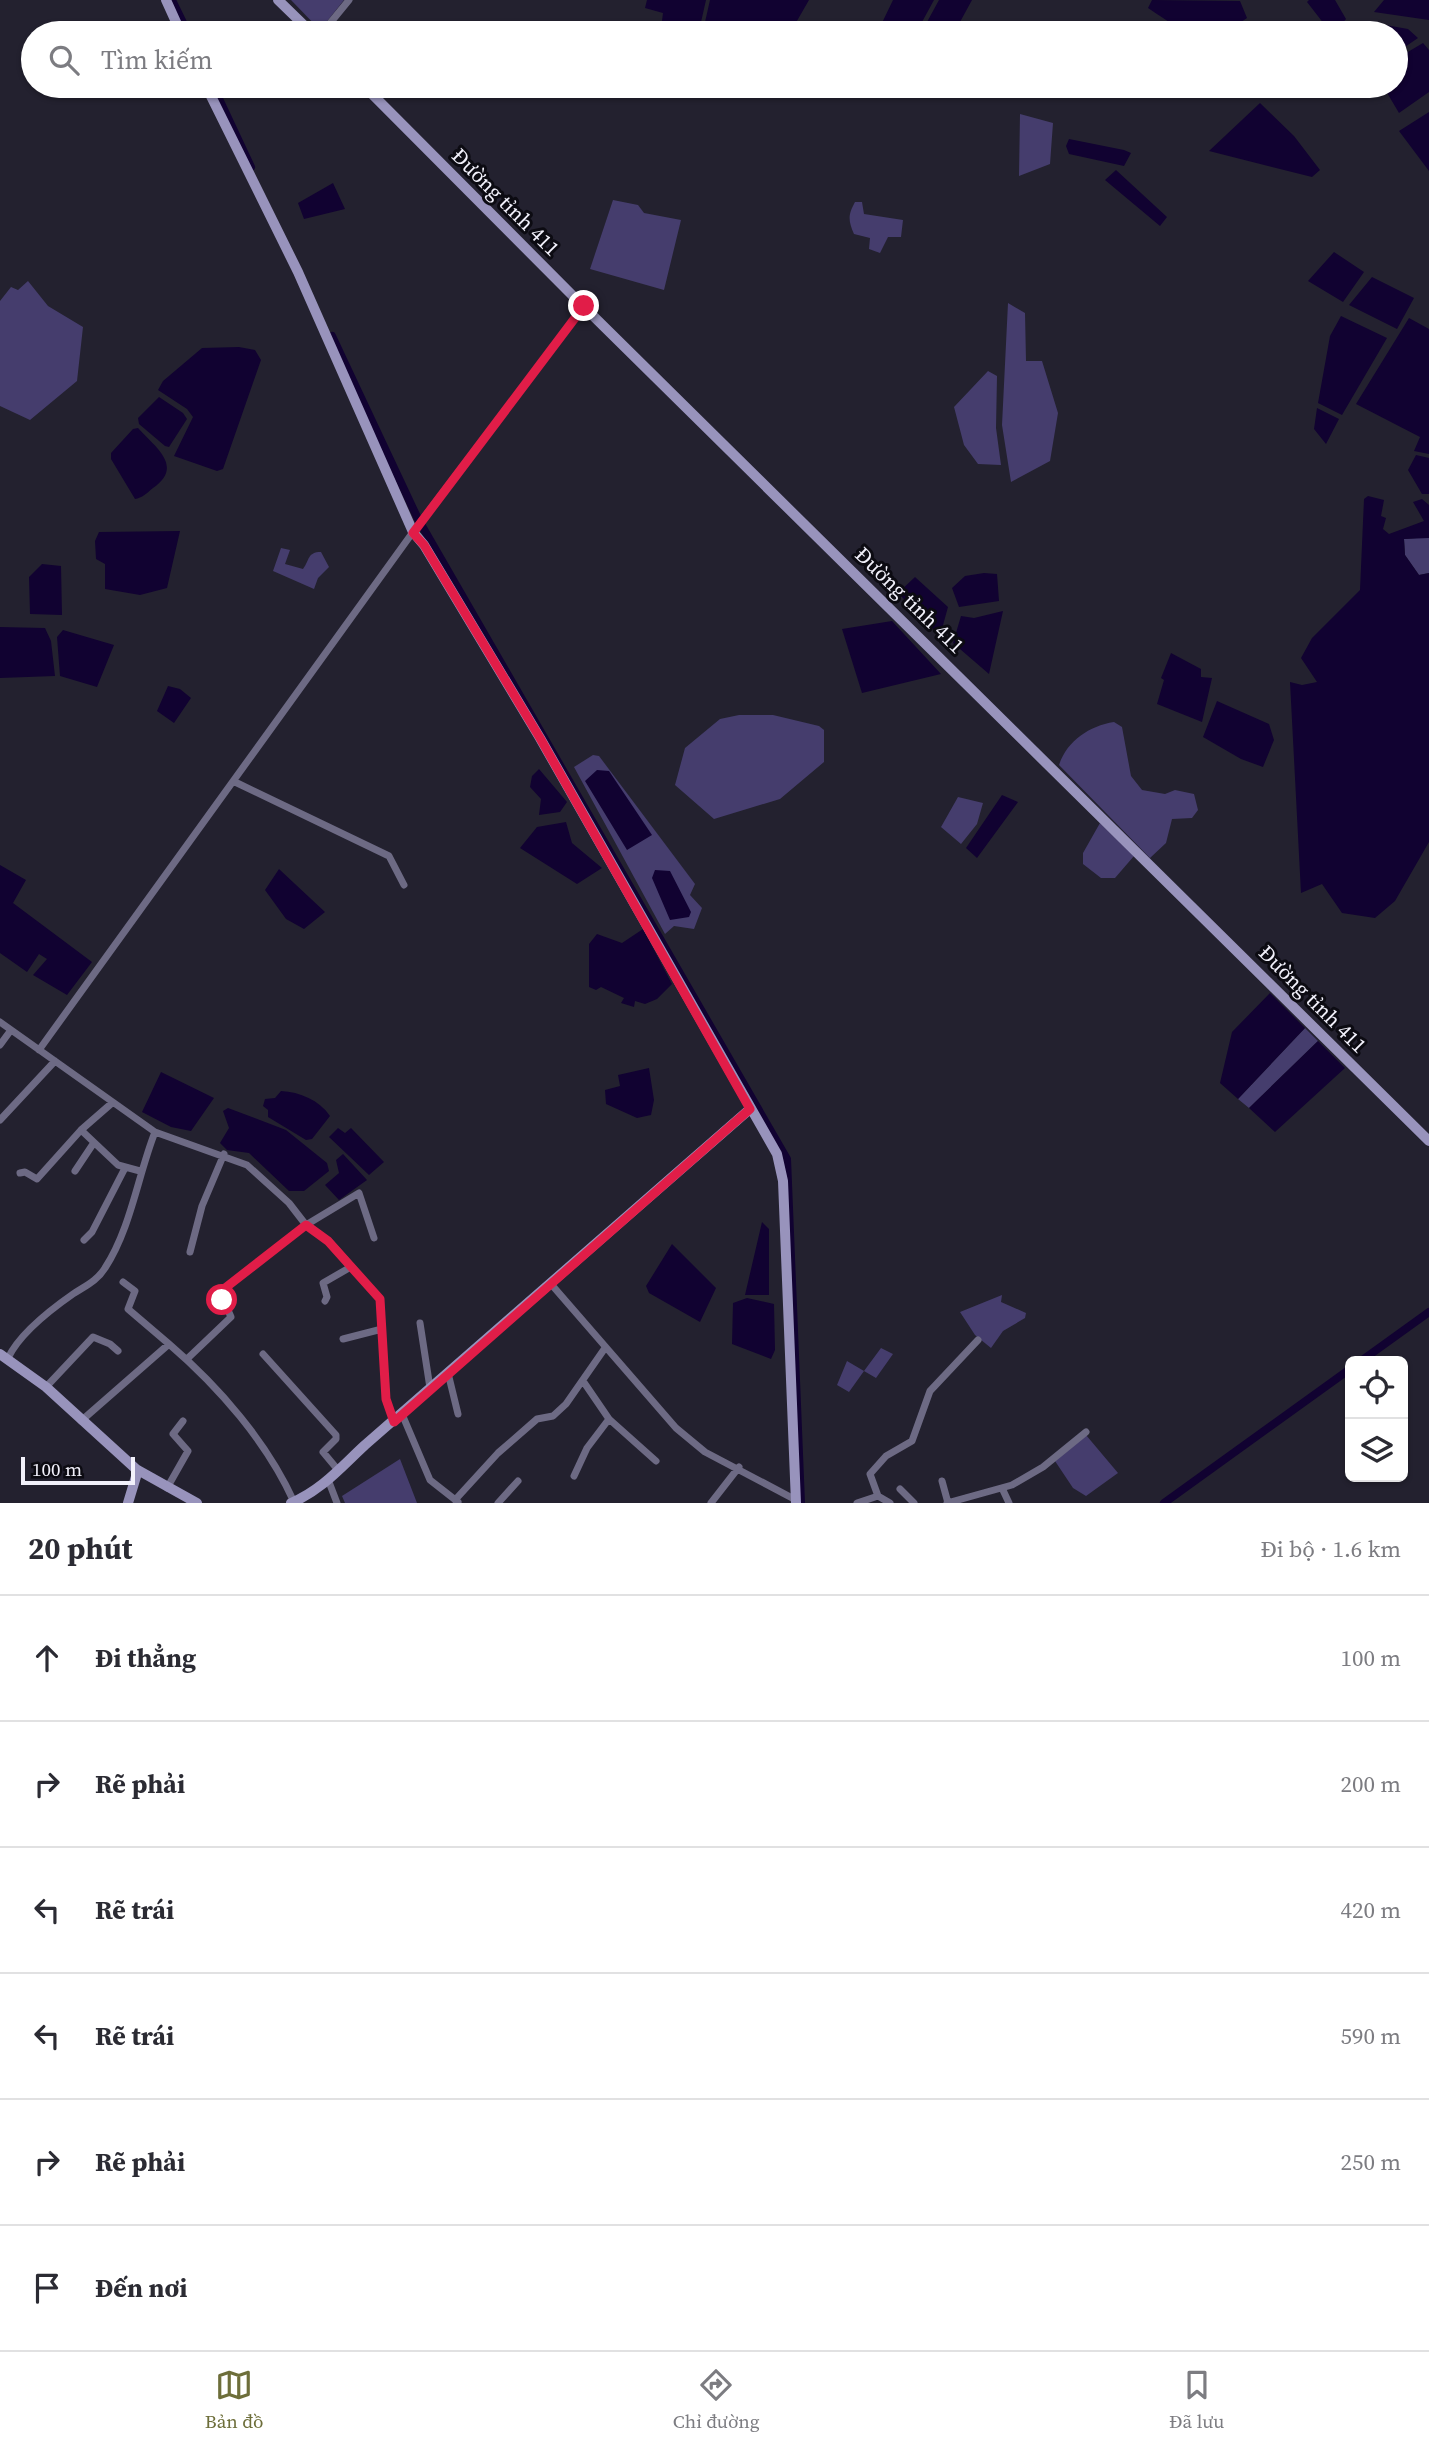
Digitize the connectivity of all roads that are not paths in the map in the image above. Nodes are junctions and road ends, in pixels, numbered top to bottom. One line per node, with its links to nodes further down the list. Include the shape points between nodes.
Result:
1 (166, 0): 4 (main road)
2 (278, 0): 5 (main road)
3 (349, 0): 6 (street)
4 (176, 21)
5 (300, 21)
6 (332, 21)
7 (212, 98): 10 (main road, via 298,272)
8 (376, 98): 9 (main road, Đường tỉnh 411)
9 (584, 306): 10 (street); 23 (main road, Đường tỉnh 411)
10 (413, 532): 11 (street); 19 (main road, via 540,738)
11 (235, 782): 12 (street, via 389,856); 16 (street)
12 (404, 886)
13 (0, 1022): 14 (street)
14 (11, 1030): 15 (street); 16 (street)
15 (0, 1045)
16 (39, 1050): 17 (street)
17 (55, 1061): 18 (street); 20 (street)
18 (112, 1103): 21 (street); 22 (street)
19 (750, 1109): 36 (main road); 71 (main road, via 778,1154 783,1181)
20 (0, 1120)
21 (81, 1130): 24 (street); 29 (street, via 37,1179 25,1171)
22 (155, 1132): 25 (street); 28 (street)
23 (1429, 1141)
24 (93, 1144): 26 (street); 27 (street)
25 (224, 1154): 30 (street, via 247,1165); 33 (street, via 202,1206)
26 (125, 1168): 28 (street); 32 (street)
27 (75, 1171)
28 (140, 1171): 46 (street, via 106,1267)
29 (20, 1173)
30 (306, 1225): 31 (street, via 359,1193); 34 (street, via 328,1241); 47 (street, via 220,1292 231,1317)
31 (374, 1238)
32 (84, 1240)
33 (190, 1252)
34 (349, 1268): 37 (street, via 323,1283); 39 (street, via 380,1299)
35 (123, 1282): 42 (street, via 135,1291 128,1309)
36 (551, 1284): 43 (street); 48 (main road)
37 (326, 1301)
38 (420, 1323): 51 (street)
39 (382, 1329): 40 (street); 53 (street, via 386,1399)
40 (343, 1339)
41 (978, 1340): 69 (street, via 930,1391 912,1441 886,1456 870,1474)
42 (169, 1344): 47 (street); 55 (street)
43 (605, 1349): 49 (street); 59 (street, via 676,1428 705,1452)
44 (118, 1351): 50 (street, via 93,1337)
45 (263, 1354): 61 (street, via 336,1434 323,1452)
46 (4, 1356): 50 (main road)
47 (187, 1359): 74 (street, via 258,1438 281,1473)
48 (448, 1373): 51 (main road); 52 (street)
49 (583, 1381): 54 (street); 70 (street, via 553,1416 539,1418 527,1428)
50 (46, 1387): 55 (main road)
51 (430, 1388): 53 (main road)
52 (458, 1414)
53 (398, 1418): 61 (main road); 70 (street, via 430,1480)
54 (609, 1419): 58 (street); 62 (street)
55 (81, 1421): 60 (main road)
56 (183, 1421): 66 (street, via 173,1434 188,1451)
57 (1086, 1432): 67 (street, via 1043,1467)
58 (656, 1461)
59 (739, 1468): 71 (street); 77 (street)
60 (138, 1470): 66 (main road); 72 (main road)
61 (338, 1470): 65 (main road)
62 (573, 1476)
63 (518, 1481): 76 (street)
64 (942, 1481): 81 (street)
65 (329, 1482): 74 (main road); 75 (street)
66 (166, 1488): 73 (main road)
67 (1002, 1488): 81 (street); 82 (street)
68 (900, 1489): 80 (street)
69 (878, 1496): 78 (street); 79 (street)
70 (457, 1502)
71 (796, 1502)
72 (128, 1503)
73 (197, 1503)
74 (292, 1503)
75 (338, 1503)
76 (498, 1503)
77 (711, 1503)
78 (857, 1503)
79 (890, 1503)
80 (914, 1503)
81 (948, 1503)
82 (1009, 1503)

